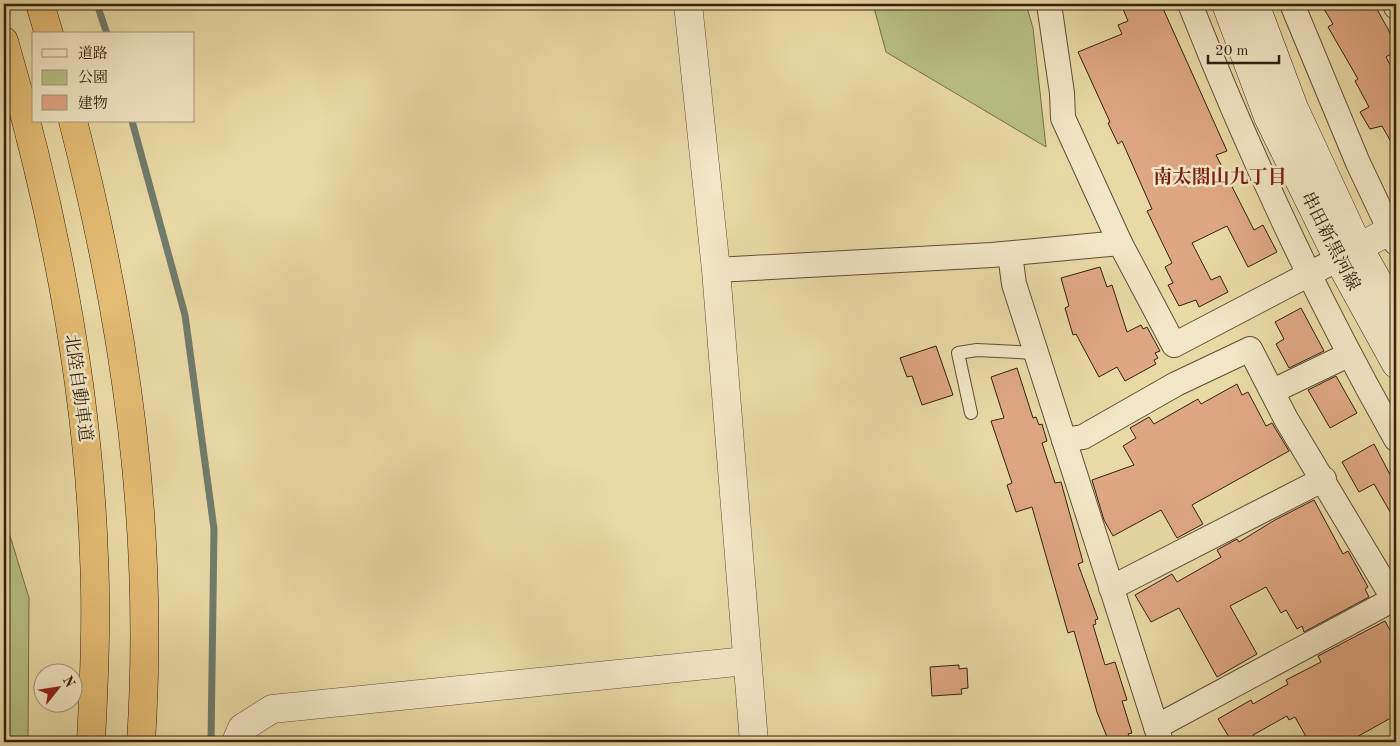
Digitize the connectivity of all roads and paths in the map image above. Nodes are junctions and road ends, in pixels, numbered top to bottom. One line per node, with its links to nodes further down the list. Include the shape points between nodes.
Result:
1 (40, 4): 8 (highway)
2 (688, 4): 15 (street)
3 (1049, 4): 12 (street, via 1063,118)
4 (1190, 4): 16 (street, via 1276,205)
5 (1226, 4): 13 (street, 串田新黒河線, via 1268,117)
6 (1255, 4): 13 (street, 串田新黒河線)
7 (1292, 4): 11 (street, via 1358,163)
8 (48, 32)
9 (4, 40): 30 (highway, 北陸自動車道, via 45,199 71,329 87,446 94,557 95,670)
10 (73, 122): 31 (highway, via 118,327 136,447 144,556 146,649)
11 (1394, 234): 13 (street)
12 (1120, 243): 14 (street); 16 (street, via 1174,345)
13 (1349, 253): 16 (street); 17 (street, 串田新黒河線); 20 (street, 串田新黒河線)
14 (1010, 254): 15 (street); 18 (street, via 1014,284)
15 (716, 270): 28 (street)
16 (1310, 274): 19 (street)
17 (1396, 313)
18 (1036, 353): 22 (lane, via 977,350 958,353); 24 (street)
19 (1348, 355): 21 (street); 23 (street)
20 (1396, 364)
21 (1273, 390): 24 (street, via 1250,350 1176,384 1083,437); 25 (street, via 1286,419)
22 (971, 413)
23 (1396, 439)
24 (1064, 440): 26 (street)
25 (1324, 479): 26 (street); 27 (street)
26 (1111, 588): 29 (street)
27 (1395, 601): 29 (street)
28 (746, 661): 32 (street, via 272,708 242,728); 33 (street)
29 (1158, 735)
30 (91, 742)
31 (141, 742)
32 (236, 742)
33 (754, 742)

